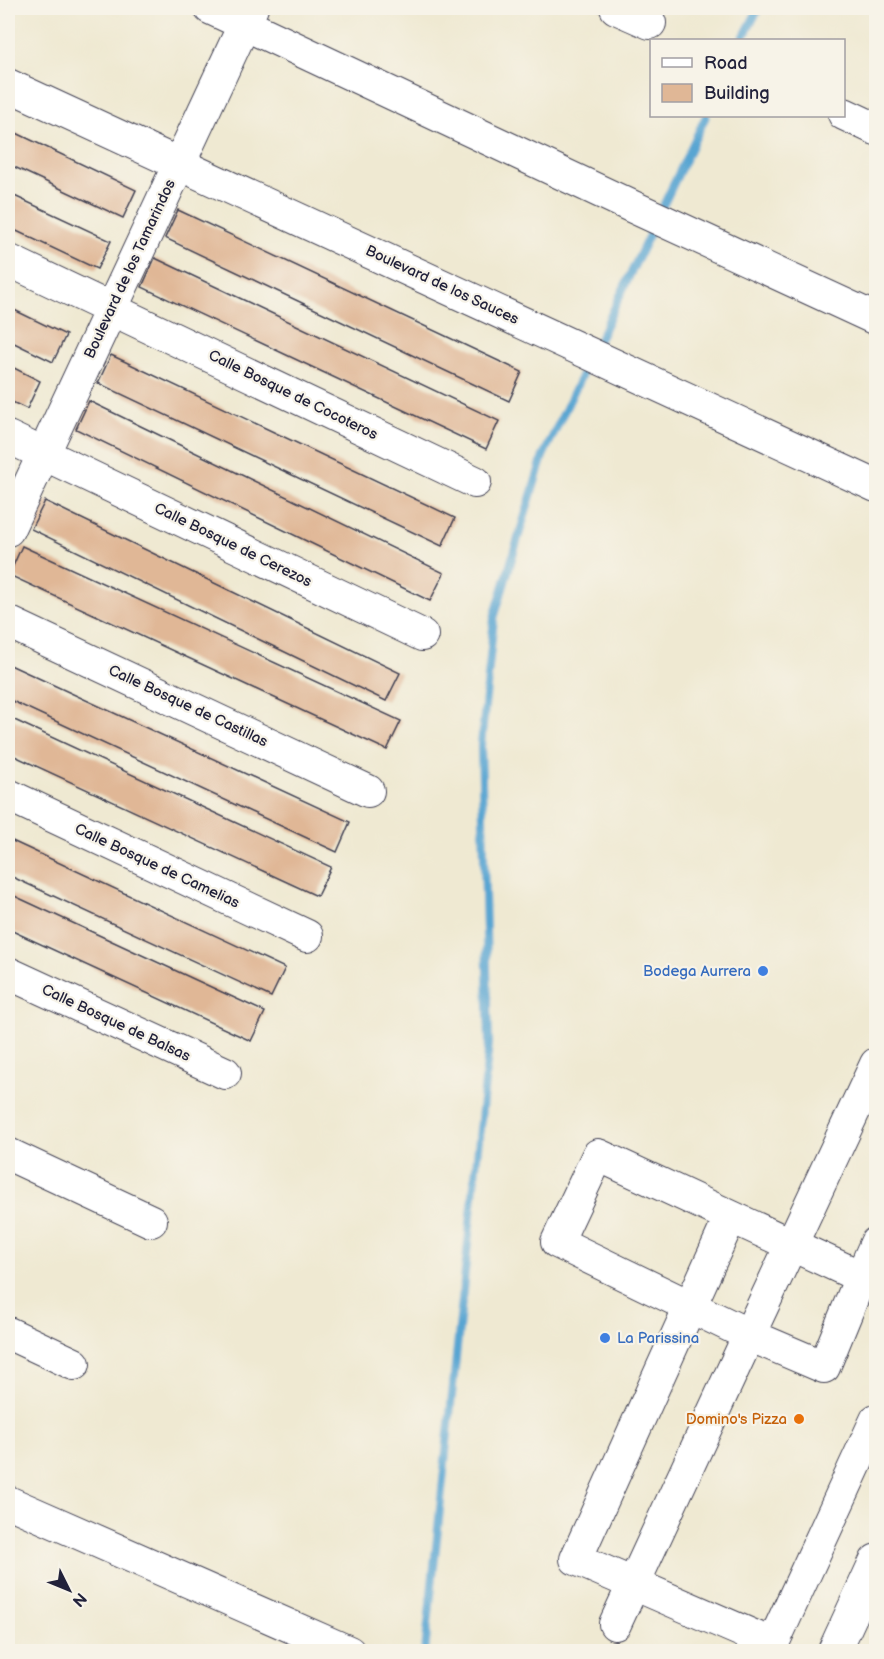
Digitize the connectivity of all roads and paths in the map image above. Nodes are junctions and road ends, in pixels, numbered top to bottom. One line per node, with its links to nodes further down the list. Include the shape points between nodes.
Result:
1 (210, 8): 3 (street)
2 (616, 8): 4 (street)
3 (248, 16): 8 (street, Boulevard de los Tamarindos); 11 (street, via 631,206)
4 (650, 23)
5 (8, 85): 8 (street, Boulevard de los Sauces)
6 (845, 115): 7 (street)
7 (876, 129)
8 (179, 163): 10 (street, Boulevard de los Tamarindos); 15 (street, Boulevard de los Sauces)
9 (8, 260): 10 (street, Calle Bosque de Cocoteros)
10 (111, 308): 13 (street, Boulevard de los Tamarindos); 14 (street, Calle Bosque de Cocoteros)
11 (876, 319)
12 (8, 438): 13 (street, Calle Bosque de Cerezos)
13 (43, 454): 16 (street, Boulevard de los Tamarindos); 18 (street, Calle Bosque de Cerezos)
14 (476, 482)
15 (876, 486)
16 (8, 530)
17 (8, 622): 19 (street, Calle Bosque de Castillas)
18 (422, 635)
19 (368, 790)
20 (8, 795): 21 (street, Calle Bosque de Camelias)
21 (307, 936)
22 (8, 973): 24 (street, Calle Bosque de Balsas)
23 (876, 1064): 29 (street)
24 (225, 1073)
25 (8, 1154): 27 (street)
26 (729, 1218): 29 (street); 31 (street); 31 (street, via 598,1155 557,1242)
27 (151, 1221)
28 (876, 1243): 30 (street)
29 (793, 1245): 30 (street); 33 (street)
30 (869, 1280): 33 (street, via 824,1367)
31 (688, 1306): 33 (street); 38 (street, via 576,1559)
32 (8, 1333): 34 (street)
33 (749, 1335): 38 (street)
34 (74, 1364)
35 (876, 1420): 40 (street)
36 (8, 1502): 41 (street)
37 (876, 1560): 42 (main road)
38 (633, 1584): 39 (street); 40 (street)
39 (615, 1624)
40 (771, 1648)
41 (349, 1651)
42 (834, 1652)

